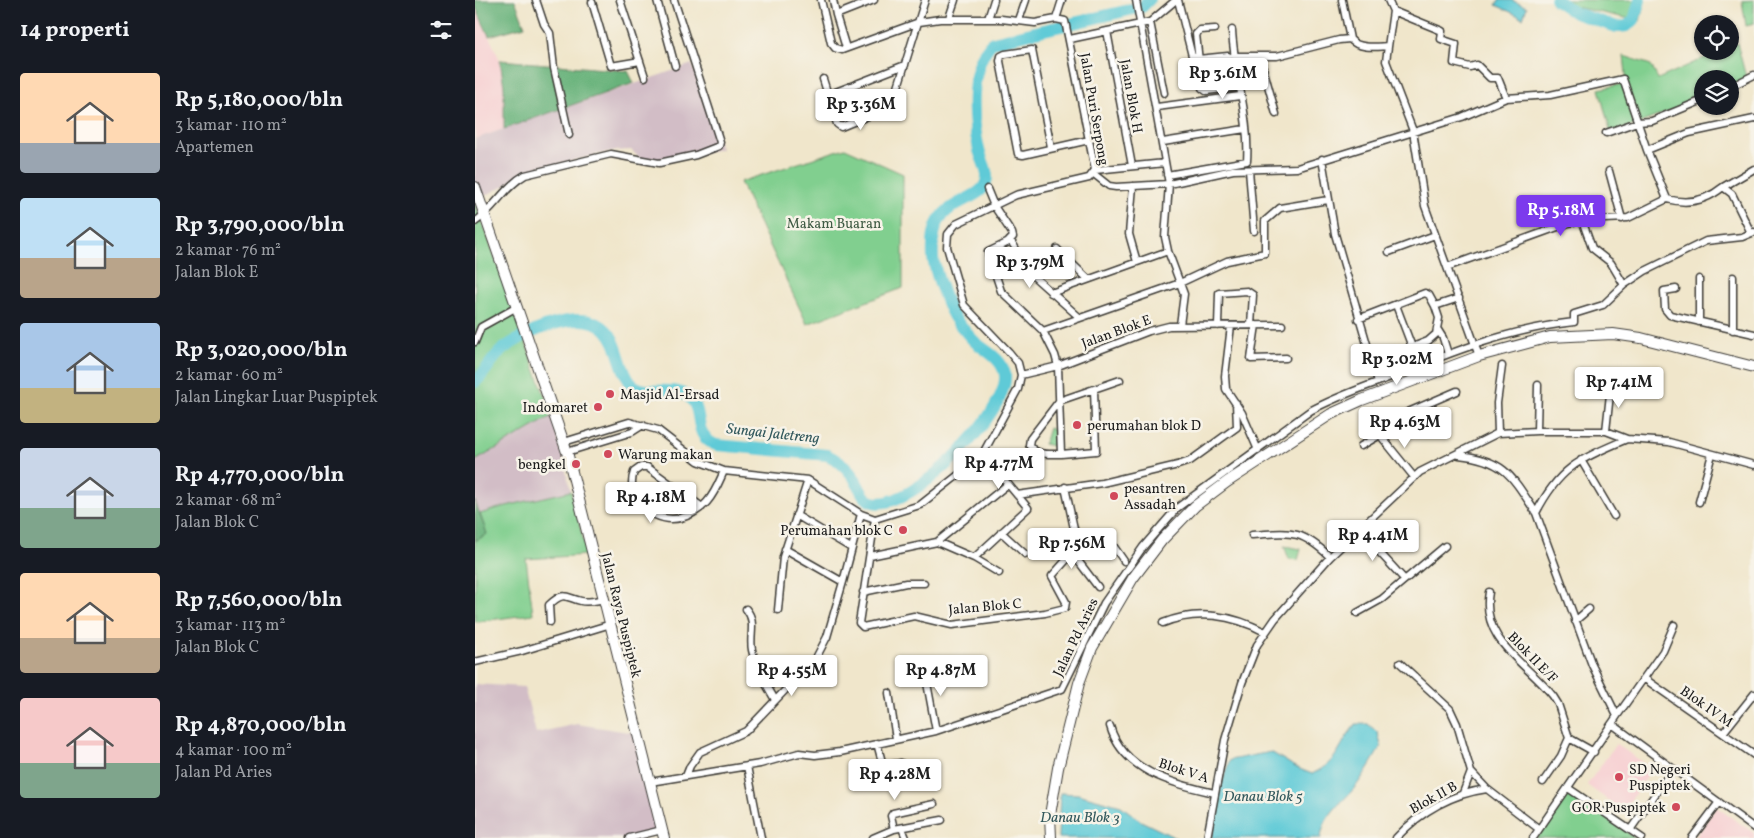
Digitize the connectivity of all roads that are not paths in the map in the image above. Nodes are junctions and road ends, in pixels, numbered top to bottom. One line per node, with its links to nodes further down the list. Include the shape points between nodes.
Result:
1 (536, 0): 57 (street, via 550,33)
2 (620, 0): 37 (street)
3 (657, 0): 39 (street)
4 (674, 0): 78 (street, via 719,146 659,163 611,154 525,175 516,180)
5 (821, 0): 33 (street, via 831,43 838,50)
6 (833, 0): 19 (street)
7 (874, 0): 19 (street)
8 (925, 0): 25 (street)
9 (955, 0): 20 (street)
10 (994, 0): 21 (street)
11 (1026, 0): 23 (street)
12 (1062, 0): 22 (street)
13 (1342, 0): 31 (street)
14 (1388, 0): 18 (street)
15 (1174, 1): 26 (street); 36 (street, via 1192,56)
16 (592, 2): 37 (street, via 611,65)
17 (1136, 3): 24 (street)
18 (1393, 11): 32 (street); 48 (street, via 1442,31 1441,38 1455,44 1454,63 1470,67 1477,64 1490,78 1498,78)
19 (836, 15): 33 (street)
20 (949, 18): 21 (street); 25 (street)
21 (988, 19): 23 (street)
22 (1056, 19): 23 (street, via 1038,23); 30 (street, via 1065,21)
23 (1019, 20)
24 (1138, 21): 26 (street, Jalan Puri Serpong); 29 (street, Jalan Puri Serpong); 50 (street)
25 (919, 22): 33 (street); 38 (street)
26 (1150, 22): 45 (street)
27 (1215, 29): 36 (street, via 1196,33)
28 (1232, 30): 34 (street)
29 (1107, 31): 30 (street, Jalan Puri Serpong); 64 (street, Jalan Blok H)
30 (1070, 37): 58 (street, Jalan Puri Serpong)
31 (1350, 39): 32 (street, via 1358,45); 35 (street)
32 (1387, 46): 55 (street, via 1386,61)
33 (846, 48)
34 (1231, 56): 35 (street); 36 (street); 44 (street)
35 (1260, 57): 51 (street)
36 (1197, 59): 44 (street, via 1203,90)
37 (640, 61): 41 (street)
38 (905, 65): 46 (street); 46 (street, via 892,106 845,126 837,124)
39 (675, 66)
40 (1754, 75): 43 (street)
41 (645, 76)
42 (823, 79): 46 (street)
43 (1739, 82)
44 (1239, 88): 47 (street)
45 (1164, 93)
46 (828, 95)
47 (1240, 96): 50 (street); 54 (street)
48 (1506, 98): 53 (street, via 1550,95 1623,79); 55 (street, via 1462,117)
49 (1694, 104): 53 (street, via 1652,121)
50 (1157, 107): 59 (street)
51 (1276, 114)
52 (1754, 119): 61 (street, via 1689,133)
53 (1637, 122): 56 (street); 61 (street)
54 (1245, 129): 59 (street); 69 (street, via 1245,162)
55 (1413, 131): 62 (street); 84 (street, via 1422,195)
56 (1606, 133)
57 (569, 135)
58 (1089, 140): 60 (street); 67 (street, Jalan Puri Serpong)
59 (1163, 142): 63 (street)
60 (1051, 147): 60 (street, via 1032,50 1005,54 1001,57 1016,151 1021,155)
61 (1647, 150): 75 (street)
62 (1323, 159): 66 (street, via 1297,168); 76 (street)
63 (1165, 163): 64 (street); 69 (street)
64 (1132, 166): 67 (street)
65 (1754, 169): 73 (street)
66 (1249, 170): 70 (street); 82 (street)
67 (1095, 172): 71 (street, via 1109,186); 77 (street, Jalan Puri Serpong, via 1089,178 1016,195)
68 (1609, 172): 80 (street)
69 (1167, 175): 70 (street)
70 (1169, 184): 71 (street); 87 (street, via 1165,231)
71 (1133, 186): 89 (street, via 1129,234)
72 (475, 187): 78 (main road, Jalan Raya Puspiptek)
73 (1723, 187): 75 (street, via 1695,202 1679,203); 83 (street, via 1732,194)
74 (987, 189): 77 (street)
75 (1667, 199): 80 (street)
76 (1328, 200): 94 (street, Jalan Blok E, via 1279,208 1265,222 1265,252 1227,261); 103 (street)
77 (994, 206): 85 (street, via 1012,232 1013,237); 122 (street, Jalan Puri Serpong, via 953,226 946,244 963,305 1009,352 1018,363)
78 (485, 215): 81 (street); 101 (main road, Jalan Raya Puspiptek)
79 (1582, 220): 80 (street); 90 (street); 95 (street, via 1592,248 1611,263)
80 (1622, 220)
81 (475, 222)
82 (1254, 231)
83 (1753, 233): 95 (street, via 1706,241 1652,267)
84 (1435, 235): 88 (street); 90 (street)
85 (1009, 241): 97 (street, Jalan Blok E, via 1013,242 1032,275); 112 (street, via 991,249 987,255 1001,290)
86 (1057, 249): 92 (street)
87 (1167, 251): 89 (street); 94 (street)
88 (1389, 252)
89 (1137, 262): 92 (street)
90 (1447, 267): 98 (street)
91 (1733, 277): 111 (street)
92 (1088, 279): 97 (street)
93 (1699, 279): 104 (street)
94 (1180, 283): 102 (street, Jalan Blok E); 105 (street, via 1184,294)
95 (1624, 285): 115 (street, Jalan Pd Aries, via 1603,305 1574,314 1575,322 1546,325)
96 (1676, 289): 104 (street, via 1664,291 1667,313)
97 (1051, 293): 102 (street, Jalan Blok E)
98 (1459, 298): 100 (street); 115 (street)
99 (1395, 305): 100 (street, via 1425,293); 103 (street); 110 (street, via 1409,349 1428,340)
100 (1435, 306): 110 (street)
101 (518, 309): 114 (street, via 481,327); 138 (main road, Jalan Raya Puspiptek)
102 (1079, 317): 112 (street, Jalan Blok E)
103 (1358, 319): 124 (street)
104 (1699, 322): 111 (street)
105 (1180, 325): 108 (street, Jalan Blok E); 119 (street, Jalan Blok E, via 1149,331)
106 (1254, 325): 107 (street, Jalan Blok E); 108 (street, via 1253,296 1247,291 1219,293); 109 (street, Jalan Blok E); 118 (street, via 1251,359)
107 (1282, 325)
108 (1218, 326): 109 (street, Jalan Blok E)
109 (1231, 326): 130 (street, via 1225,381 1228,393)
110 (1438, 330): 116 (street)
111 (1733, 330): 113 (street)
112 (1043, 331): 119 (street)
113 (1754, 334)
114 (475, 342)
115 (1475, 343): 116 (street, Jalan Pd Aries); 117 (street)
116 (1448, 354): 124 (street, Jalan Pd Aries)
117 (1479, 356): 121 (main road, via 1550,337 1613,334); 232 (main road, via 1331,414 1203,500 1163,540 1133,578 1092,648 1079,683 1058,768)
118 (1286, 358)
119 (1058, 366): 122 (street, Jalan Blok E); 129 (street)
120 (1502, 366): 134 (street, via 1497,403)
121 (1754, 367)
122 (1021, 375): 143 (street, via 1018,389)
123 (1120, 380): 127 (street)
124 (1378, 382): 139 (street, Jalan Pd Aries, via 1334,398 1311,411)
125 (1538, 385): 132 (street)
126 (1611, 386): 133 (street)
127 (1094, 390): 129 (street); 140 (street, via 1096,451)
128 (1457, 391): 135 (street, via 1399,416)
129 (1059, 401): 140 (street); 140 (street, via 1030,439 1029,445 1036,452)
130 (1236, 403): 139 (street); 150 (street, via 1237,427 1190,461 1136,477)
131 (643, 425): 138 (street, via 632,432); 138 (street, via 629,422); 146 (street, via 658,430 698,461)
132 (1537, 431): 133 (street); 134 (street)
133 (1606, 431): 136 (street)
134 (1498, 433): 141 (street)
135 (1380, 435): 137 (street); 147 (street)
136 (1627, 439): 142 (street, via 1669,442); 144 (street)
137 (1361, 446)
138 (566, 447): 180 (main road, Jalan Raya Puspiptek)
139 (1258, 450): 201 (street, Jalan Pd Aries, via 1177,508 1143,547 1091,625 1064,687)
140 (1061, 454)
141 (1457, 454): 147 (street); 154 (street, via 1480,457 1500,466)
142 (1713, 454): 145 (street); 152 (street)
143 (981, 457): 149 (street); 158 (street, via 921,505)
144 (1581, 460): 154 (street, via 1555,482); 157 (street)
145 (1754, 465)
146 (724, 471): 148 (street); 153 (street, via 714,494)
147 (1414, 477): 159 (street)
148 (808, 480): 155 (street); 156 (street)
149 (1008, 484): 151 (street); 162 (street)
150 (1065, 487): 151 (street); 165 (street)
151 (1017, 495): 160 (street, via 1028,508)
152 (1699, 502)
153 (701, 507): 153 (street, via 647,467 634,472 634,496 654,514 676,518)
154 (1536, 513): 185 (street)
155 (861, 514): 158 (street); 164 (street)
156 (796, 515): 164 (street); 166 (street)
157 (1614, 516)
158 (875, 519): 169 (street, Jalan Blok C)
159 (1359, 530): 170 (street); 174 (street)
160 (1001, 532): 167 (street); 171 (street)
161 (1252, 535): 170 (street, via 1290,532 1310,540)
162 (937, 542): 169 (street); 171 (street)
163 (1445, 546): 174 (street)
164 (851, 548): 175 (street)
165 (1078, 548): 168 (street); 172 (street, via 1110,541)
166 (785, 549): 175 (street); 183 (street)
167 (1025, 554)
168 (1073, 554): 177 (street); 178 (street, Jalan Blok C, via 1052,576 1066,602 1065,608 1045,612 952,624 914,616 865,628 859,623)
169 (870, 556): 178 (street, Jalan Blok C)
170 (1330, 557): 190 (street)
171 (974, 558): 173 (street)
172 (1124, 561)
173 (999, 573)
174 (1404, 579): 184 (street, via 1382,598)
175 (843, 582): 197 (street, via 821,652)
176 (924, 583): 178 (street, via 906,583)
177 (1098, 587)
178 (863, 592)
179 (1489, 592): 203 (street, Blok II E/F, via 1487,602 1495,634 1507,651 1553,696)
180 (605, 599): 186 (street, via 583,602 572,596 561,597 549,605); 188 (main road, Jalan Raya Puspiptek)
181 (746, 609): 197 (street, via 752,618 752,650 762,678)
182 (1589, 609): 185 (street)
183 (778, 610)
184 (1357, 612)
185 (1575, 621): 198 (street)
186 (550, 622)
187 (1163, 623): 190 (street, via 1187,615 1210,615 1250,624)
188 (611, 624): 191 (street); 213 (main road, Jalan Raya Puspiptek)
189 (1674, 625): 194 (street, via 1663,651)
190 (1265, 632): 217 (street, via 1249,664 1234,708)
191 (475, 662)
192 (1400, 664): 211 (street, via 1450,709)
193 (924, 667): 201 (street)
194 (1645, 679): 198 (street); 202 (street, Blok IV M)
195 (889, 693): 204 (street)
196 (1754, 694): 202 (street)
197 (775, 700): 212 (street, via 746,731 699,752)
198 (1617, 716): 199 (street)
199 (1612, 724): 206 (street); 210 (street)
200 (1110, 726): 217 (street, Blok V A, via 1116,742 1143,769 1162,779)
201 (936, 731): 204 (street, Jalan Pd Aries)
202 (1723, 733): 207 (street, Blok IV M)
203 (1569, 738): 206 (street); 214 (street)
204 (896, 739): 205 (street, Jalan Pd Aries)
205 (877, 744): 208 (street, via 883,766); 209 (street, Jalan Pd Aries, via 823,755 799,752)
206 (1594, 752): 215 (street)
207 (1754, 755)
208 (901, 763)
209 (747, 766): 212 (street, Jalan Pd Aries); 229 (street)
210 (1673, 769): 219 (street); 226 (street)
211 (1471, 772): 216 (street); 218 (street)
212 (686, 776): 213 (street, Jalan Pd Aries)
213 (650, 782): 227 (main road, Jalan Raya Puspiptek)
214 (1543, 782)
215 (1569, 788): 225 (street); 226 (street)
216 (1487, 790): 218 (street, Blok II B); 225 (street)
217 (1214, 793): 233 (street)
218 (1463, 793): 234 (street, Blok II B, via 1421,815)
219 (1719, 802): 223 (street); 237 (street)
220 (934, 804): 224 (street, via 893,813)
221 (942, 820): 222 (street)
222 (902, 828): 224 (street); 231 (street)
223 (1754, 828)
224 (894, 829): 230 (street)
225 (1539, 829): 235 (street)
226 (1630, 830): 236 (street)
227 (663, 834): 228 (street)
228 (629, 838)
229 (761, 838)
230 (873, 838)
231 (906, 838)
232 (1051, 838)
233 (1207, 838)
234 (1396, 838)
235 (1533, 838)
236 (1641, 838)
237 (1692, 838)

